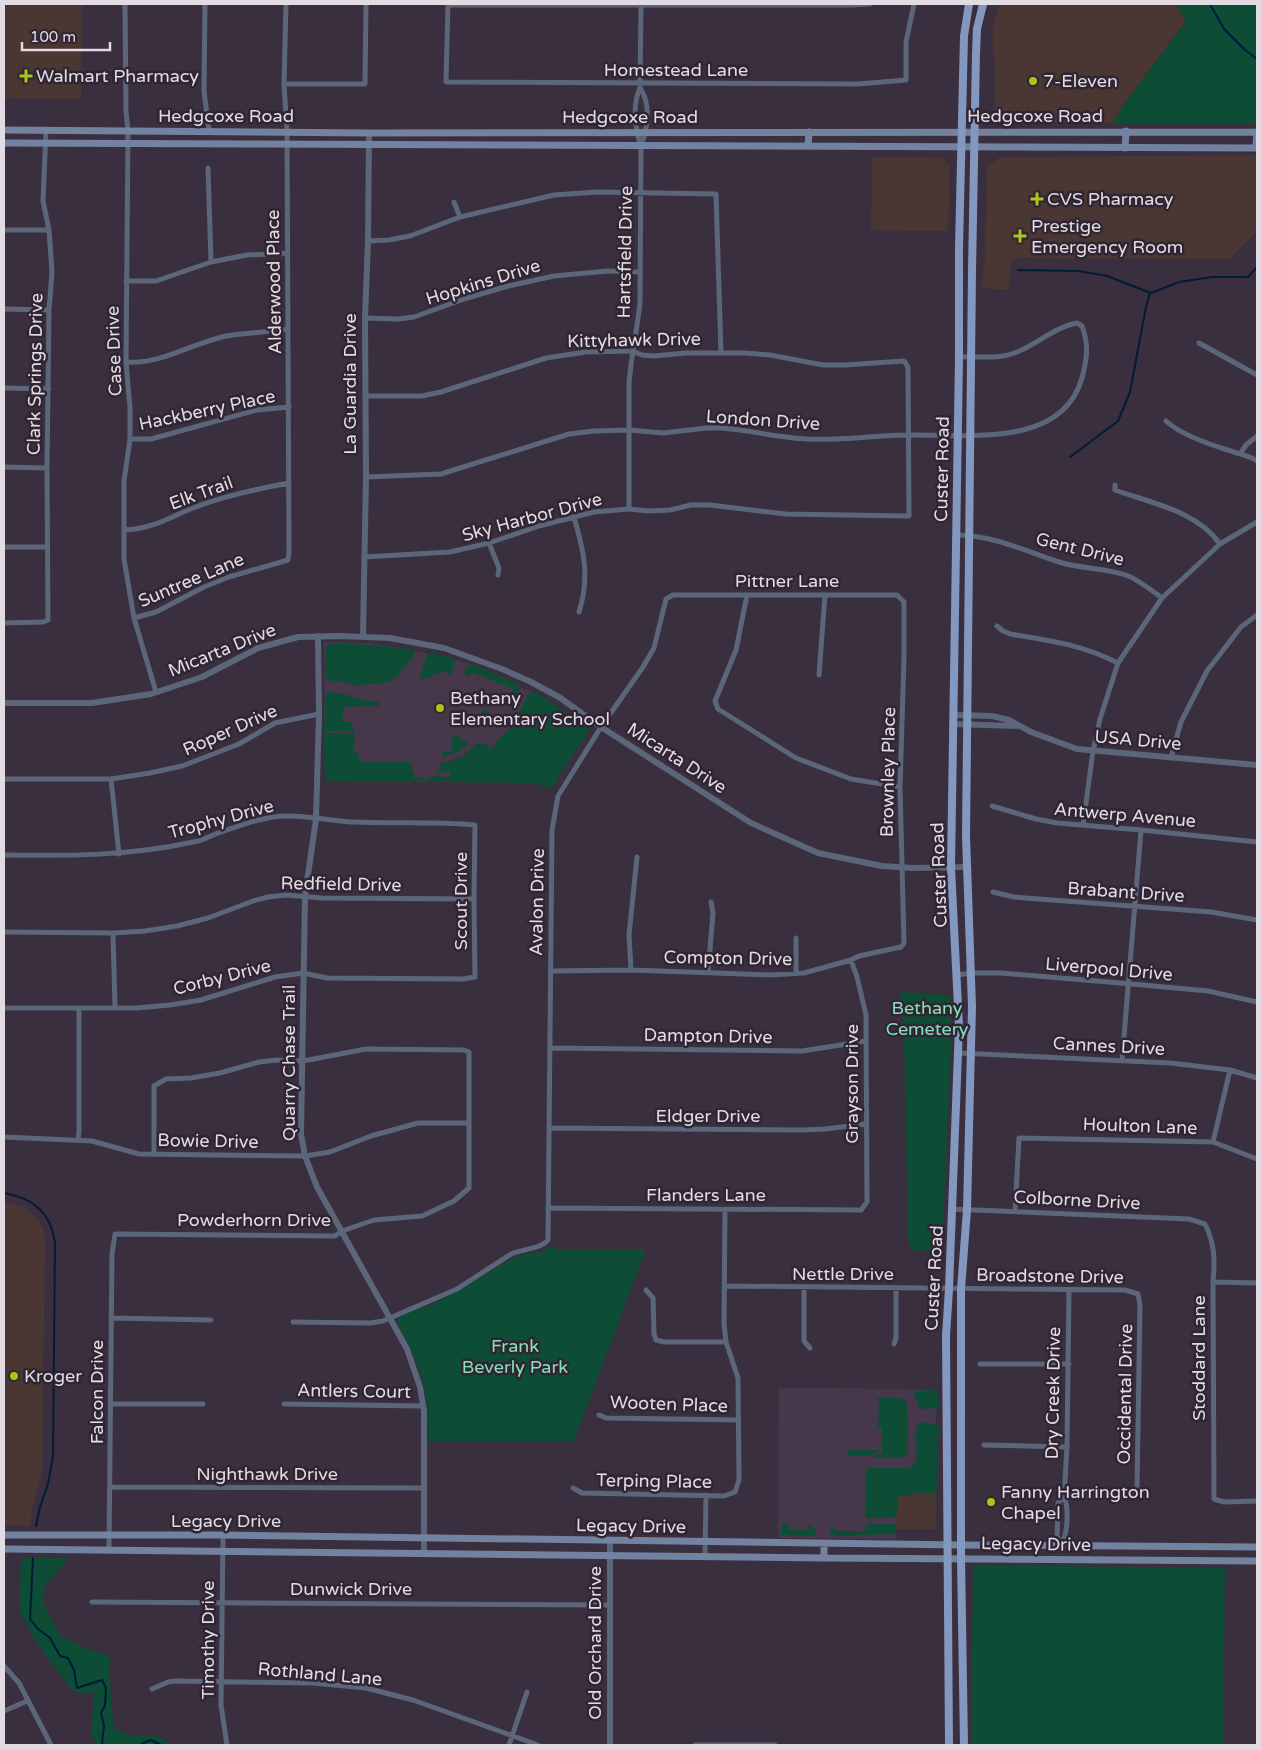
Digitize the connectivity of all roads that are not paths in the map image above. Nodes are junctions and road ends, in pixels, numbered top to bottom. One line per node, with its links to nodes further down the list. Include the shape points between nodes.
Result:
1 (125, 4): 15 (street, Case Drive)
2 (206, 4): 16 (street, via 204,91)
3 (286, 4): 11 (street, Alderwood Place)
4 (366, 4): 11 (street, via 365,84)
5 (641, 4): 6 (street); 10 (street); 12 (street)
6 (870, 4)
7 (914, 4): 12 (street, Homestead Lane, via 906,42 906,80 858,84)
8 (969, 4): 23 (main road, Custer Road, via 964,36)
9 (983, 4): 18 (main road, Custer Road, via 977,29)
10 (448, 5): 12 (street, Homestead Lane, via 446,82)
11 (284, 84): 17 (street, Alderwood Place)
12 (640, 86): 20 (street); 21 (street, via 646,96)
13 (4, 130): 14 (main road, Hedgcoxe Road)
14 (46, 130): 15 (main road, Hedgcoxe Road); 27 (street, Clark Springs Drive)
15 (128, 131): 16 (main road, Hedgcoxe Road); 28 (street, Case Drive)
16 (209, 131): 17 (main road, Hedgcoxe Road)
17 (287, 131): 25 (main road, Hedgcoxe Road); 29 (street, Alderwood Place)
18 (974, 131): 19 (main road, Hedgcoxe Road); 23 (main road, Hedgcoxe Road); 34 (main road, Custer Road)
19 (1126, 131): 24 (main road, Hedgcoxe Road); 35 (main road)
20 (636, 132): 21 (main road, Hedgcoxe Road); 25 (main road, Hedgcoxe Road); 31 (street)
21 (647, 132): 22 (main road, Hedgcoxe Road); 31 (street)
22 (809, 132): 23 (main road, Hedgcoxe Road); 32 (main road)
23 (962, 132): 33 (main road, Custer Road)
24 (1257, 132): 36 (main road)
25 (369, 133): 30 (street, La Guardia Drive)
26 (4, 144): 27 (main road, Hedgcoxe Road)
27 (46, 144): 28 (main road, Hedgcoxe Road); 42 (street, Clark Springs Drive, via 43,201)
28 (128, 144): 29 (main road, Hedgcoxe Road); 49 (street, Case Drive)
29 (286, 144): 30 (main road, Hedgcoxe Road); 46 (street, Alderwood Place)
30 (369, 145): 31 (main road, Hedgcoxe Road); 43 (street, La Guardia Drive)
31 (641, 146): 32 (main road, Hedgcoxe Road); 38 (street, Hartsfield Drive)
32 (808, 146): 33 (main road, Hedgcoxe Road)
33 (962, 147): 34 (main road, Hedgcoxe Road); 44 (main road, Custer Road)
34 (974, 147): 35 (main road, Hedgcoxe Road); 45 (main road, Custer Road)
35 (1125, 148): 36 (main road, Hedgcoxe Road)
36 (1257, 148)
37 (208, 168): 47 (street)
38 (640, 193): 40 (street, via 554,195); 48 (street, Hartsfield Drive); 56 (street, via 716,194)
39 (454, 202): 40 (street)
40 (460, 217): 43 (street, via 410,236)
41 (4, 230): 42 (street)
42 (50, 230): 51 (street, Clark Springs Drive)
43 (368, 241): 52 (street, La Guardia Drive)
44 (959, 247): 45 (main road); 58 (main road, Custer Road)
45 (972, 247): 57 (main road, Custer Road)
46 (288, 253): 47 (street); 53 (street, Alderwood Place)
47 (211, 262): 49 (street, via 156,281)
48 (640, 272): 52 (street, Hopkins Drive, via 608,270 554,276 508,286 414,317); 55 (street, Hartsfield Drive, via 638,326)
49 (126, 281): 59 (street, Case Drive)
50 (4, 309): 51 (street)
51 (50, 310): 62 (street, Clark Springs Drive)
52 (365, 318): 63 (street, La Guardia Drive)
53 (288, 329): 59 (street, via 227,336 151,360); 64 (street, Alderwood Place)
54 (1199, 343): 60 (street)
55 (632, 351): 56 (street, Kittyhawk Drive, via 654,356); 63 (street, Kittyhawk Drive, via 586,352 546,358 422,396); 66 (street, Hartsfield Drive)
56 (721, 352): 67 (street, Kittyhawk Drive, via 770,355 823,365 904,360 908,367)
57 (971, 356): 58 (street); 69 (main road, Custer Road); 69 (street, London Drive, via 1000,357 1017,352 1076,323 1085,332 1087,356 1077,390 1062,412 1017,432)
58 (959, 357): 68 (main road, Custer Road)
59 (126, 362): 71 (street, Case Drive)
60 (1257, 375)
61 (4, 388): 62 (street)
62 (49, 389): 75 (street, Clark Springs Drive)
63 (366, 396): 76 (street, La Guardia Drive)
64 (289, 407): 71 (street, Hackberry Place, via 257,410 151,439); 77 (street, Alderwood Place)
65 (1166, 421): 72 (street, via 1174,429)
66 (629, 430): 67 (street, London Drive, via 663,433 721,428 807,439); 76 (street, London Drive, via 569,434 442,474); 79 (street, Hartsfield Drive)
67 (908, 435): 68 (street, London Drive); 79 (street, Sky Harbor Drive, via 909,516 786,514 710,505 648,512)
68 (958, 435): 69 (street, London Drive); 83 (main road, Custer Road)
69 (970, 435): 84 (main road, Custer Road)
70 (1257, 436): 72 (street)
71 (130, 439): 82 (street, Case Drive, via 124,481)
72 (1240, 454): 73 (street)
73 (1257, 461)
74 (4, 467): 75 (street)
75 (48, 468): 87 (street, Clark Springs Drive)
76 (366, 477): 89 (street, La Guardia Drive)
77 (289, 483): 82 (street, Elk Trail, via 222,498 153,526); 90 (street, Alderwood Place)
78 (1115, 485): 86 (street, via 1116,490 1185,515 1210,531)
79 (629, 509): 80 (street, Sky Harbor Drive)
80 (574, 517): 85 (street, Sky Harbor Drive); 97 (street, via 586,570)
81 (1257, 522): 86 (street)
82 (124, 530): 99 (street, Case Drive, via 124,559)
83 (956, 535): 84 (street, Gent Drive); 109 (main road, Custer Road)
84 (970, 535): 96 (street, Gent Drive, via 998,540 1061,562 1128,576); 110 (main road, Custer Road)
85 (489, 543): 89 (street, Sky Harbor Drive, via 450,552); 91 (street, via 499,568)
86 (1220, 544): 96 (street)
87 (47, 546): 88 (street); 100 (street, Clark Springs Drive, via 48,620)
88 (4, 547)
89 (364, 557): 103 (street, La Guardia Drive)
90 (288, 560): 99 (street, Suntree Lane, via 229,576 156,612)
91 (498, 575)
92 (673, 595): 93 (street, Pittner Lane); 114 (street, Avalon Drive, via 666,599 654,648)
93 (747, 595): 94 (street, Pittner Lane); 120 (street, via 736,650 715,701 718,709 796,758 851,779)
94 (825, 595): 95 (street, Pittner Lane); 105 (street)
95 (900, 597): 120 (street, Brownley Place, via 904,602 904,658)
96 (1162, 598): 104 (street)
97 (579, 612)
98 (1257, 615): 116 (street, via 1241,627 1207,671 1181,722)
99 (134, 618): 106 (street, Case Drive)
100 (4, 623)
101 (997, 626): 104 (street, via 1010,634 1074,645)
102 (318, 636): 103 (street, Micarta Drive); 106 (street, Micarta Drive, via 298,637 258,648 202,677); 108 (street, Quarry Chase Trail)
103 (363, 636): 114 (street, Micarta Drive, via 444,648 502,669 559,698)
104 (1118, 663): 115 (street)
105 (819, 675)
106 (156, 692): 107 (street, Micarta Drive, via 92,703)
107 (4, 702)
108 (319, 714): 119 (street, Roper Drive, via 275,723 239,744 182,766); 122 (street, Quarry Chase Trail)
109 (953, 715): 110 (street, USA Drive); 111 (main road, Custer Road)
110 (967, 715): 112 (main road, Custer Road); 113 (street, USA Drive, via 992,716)
111 (953, 724): 112 (street, USA Drive); 132 (main road, Custer Road)
112 (967, 724): 113 (street, USA Drive); 130 (main road, Custer Road)
113 (1020, 726): 115 (street, USA Drive, via 1056,743)
114 (601, 727): 131 (street, Micarta Drive, via 751,823 818,853); 145 (street, Avalon Drive, via 558,796 554,814)
115 (1093, 751): 116 (street, USA Drive); 124 (street)
116 (1171, 758): 117 (street, USA Drive)
117 (1257, 765)
118 (4, 779): 119 (street, Roper Drive)
119 (111, 779): 127 (street)
120 (900, 787): 131 (street, Brownley Place)
121 (992, 806): 124 (street, Antwerp Avenue, via 1036,819)
122 (316, 818): 123 (street, Trophy Drive); 127 (street, Trophy Drive, via 284,816 264,819 196,842); 134 (street, Quarry Chase Trail)
123 (474, 825): 135 (street, Scout Drive)
124 (1083, 825): 125 (street, Antwerp Avenue)
125 (1141, 830): 126 (street, Antwerp Avenue); 137 (street)
126 (1257, 842)
127 (119, 854): 128 (street, Trophy Drive)
128 (4, 855)
129 (637, 857): 144 (street, via 629,935)
130 (967, 867): 132 (street, Micarta Drive); 149 (main road, Custer Road)
131 (901, 868): 132 (street, Micarta Drive); 142 (street, Brownley Place, via 904,942)
132 (951, 868): 150 (main road, Custer Road)
133 (993, 892): 137 (street, Brabant Drive, via 1014,897)
134 (305, 896): 135 (street, Redfield Drive); 140 (street, Redfield Drive, via 268,897 177,926); 146 (street, Quarry Chase Trail)
135 (474, 899): 151 (street, Scout Drive)
136 (711, 902): 147 (street, via 713,914)
137 (1135, 907): 138 (street, Brabant Drive, via 1211,912); 152 (street)
138 (1257, 920)
139 (4, 932): 140 (street, Redfield Drive)
140 (113, 933): 155 (street)
141 (796, 938): 148 (street)
142 (901, 947): 143 (street, Compton Drive)
143 (851, 960): 148 (street, Compton Drive); 157 (street, Grayson Drive, via 866,1015)
144 (631, 970): 145 (street, Compton Drive); 147 (street, Compton Drive)
145 (550, 971): 158 (street, Avalon Drive)
146 (303, 973): 151 (street, Corby Drive, via 328,978); 155 (street, Corby Drive, via 275,977 201,1000); 161 (street, Quarry Chase Trail)
147 (708, 973): 148 (street, Compton Drive)
148 (796, 973)
149 (972, 973): 150 (street, Liverpool Drive); 152 (street, Liverpool Drive); 160 (main road, Custer Road)
150 (957, 974): 159 (main road, Custer Road)
151 (476, 977)
152 (1128, 984): 153 (street, Liverpool Drive, via 1208,991); 162 (street)
153 (1257, 1002)
154 (4, 1008): 156 (street, Corby Drive)
155 (115, 1008): 156 (street, Corby Drive)
156 (79, 1009): 169 (street)
157 (866, 1042): 158 (street, Dampton Drive, via 802,1051); 166 (street, Grayson Drive)
158 (550, 1048): 167 (street, Avalon Drive)
159 (958, 1053): 160 (street, Cannes Drive); 177 (main road, Custer Road)
160 (972, 1053): 162 (street, Cannes Drive); 178 (main road, Custer Road)
161 (303, 1061): 165 (street, via 366,1049 464,1050 469,1052); 171 (street, via 259,1062 159,1082 154,1086); 172 (street, Quarry Chase Trail, via 300,1113)
162 (1122, 1061): 163 (street, Cannes Drive)
163 (1230, 1070): 164 (street, Cannes Drive); 170 (street)
164 (1257, 1078)
165 (469, 1123): 172 (street, Bowie Drive, via 418,1123 330,1152); 181 (street, Powderhorn Drive, via 469,1188 454,1201 422,1216 374,1220)
166 (866, 1124): 167 (street, Eldger Drive, via 803,1130); 176 (street, Grayson Drive, via 867,1202)
167 (549, 1128): 174 (street, Avalon Drive)
168 (4, 1137): 169 (street, Bowie Drive)
169 (78, 1140): 171 (street, Bowie Drive, via 139,1154)
170 (1213, 1142): 173 (street, Houlton Lane); 179 (street, Houlton Lane, via 1019,1138)
171 (154, 1154): 172 (street, Bowie Drive)
172 (305, 1156): 181 (street, Quarry Chase Trail)
173 (1257, 1159)
174 (548, 1208): 175 (street, Flanders Lane); 194 (street, Avalon Drive, via 546,1243 520,1250 457,1289)
175 (725, 1208): 176 (street, Flanders Lane); 185 (street)
176 (863, 1208)
177 (952, 1209): 178 (street, Colborne Drive); 188 (main road, Custer Road)
178 (967, 1210): 179 (street, Colborne Drive); 189 (main road, Custer Road)
179 (1015, 1211): 180 (street, Colborne Drive)
180 (1200, 1222): 183 (street, Stoddard Lane, via 1205,1224 1211,1237 1215,1260)
181 (342, 1231): 182 (street, Powderhorn Drive, via 335,1236); 194 (street, Quarry Chase Trail)
182 (114, 1234): 193 (street, Falcon Drive)
183 (1213, 1282): 184 (street); 217 (street, Stoddard Lane, via 1214,1499 1224,1502)
184 (1257, 1283)
185 (725, 1286): 186 (street, Nettle Drive); 197 (street)
186 (804, 1288): 187 (street, Nettle Drive); 199 (street, via 804,1341)
187 (896, 1288): 188 (street, Nettle Drive); 198 (street)
188 (949, 1289): 189 (street, Nettle Drive); 207 (main road, Custer Road)
189 (962, 1289): 191 (street, Broadstone Drive); 208 (main road, Custer Road)
190 (646, 1290): 197 (street, via 653,1298 656,1340)
191 (1069, 1290): 192 (street, Broadstone Drive, via 1125,1290); 201 (street, Dry Creek Drive)
192 (1138, 1294): 216 (street, Occidental Drive, via 1138,1483 1134,1494)
193 (111, 1318): 195 (street); 202 (street, Falcon Drive)
194 (390, 1318): 196 (street, via 370,1322); 205 (street, Quarry Chase Trail, via 414,1367)
195 (210, 1320)
196 (293, 1322)
197 (726, 1342): 209 (street, via 738,1378)
198 (894, 1344)
199 (810, 1348)
200 (980, 1364): 201 (street)
201 (1069, 1364): 211 (street, Dry Creek Drive)
202 (111, 1404): 203 (street); 212 (street, Falcon Drive)
203 (203, 1404)
204 (284, 1404): 205 (street, Antlers Court)
205 (423, 1406): 213 (street, Quarry Chase Trail)
206 (599, 1414): 209 (street, Wooten Place, via 606,1418)
207 (946, 1416): 208 (main road); 225 (main road, Custer Road)
208 (961, 1416): 226 (main road, Custer Road)
209 (738, 1420): 215 (street, Terping Place, via 739,1480 735,1492)
210 (984, 1445): 211 (street)
211 (1067, 1447): 216 (street, Dry Creek Drive)
212 (110, 1486): 213 (street, Nighthawk Drive); 219 (street, Falcon Drive)
213 (424, 1488): 221 (street, Quarry Chase Trail)
214 (572, 1488): 215 (street, Terping Place, via 582,1494)
215 (706, 1496): 223 (street)
216 (1064, 1496): 227 (street, Dry Creek Drive, via 1066,1537)
217 (1257, 1501)
218 (4, 1535): 219 (main road, Legacy Drive)
219 (109, 1535): 220 (main road, Legacy Drive); 230 (street, Falcon Drive)
220 (223, 1535): 221 (main road, Legacy Drive); 231 (street, Timothy Drive)
221 (424, 1538): 222 (main road, Legacy Drive); 232 (street, Quarry Chase Trail)
222 (610, 1541): 223 (main road, Legacy Drive); 233 (street, Old Orchard Drive)
223 (705, 1542): 224 (main road, Legacy Drive); 234 (street)
224 (824, 1543): 225 (main road, Legacy Drive); 235 (main road)
225 (948, 1545): 226 (main road, Legacy Drive); 236 (main road, Custer Road)
226 (962, 1545): 227 (main road, Legacy Drive); 237 (main road, Custer Road)
227 (1061, 1545): 228 (main road, Legacy Drive); 238 (main road)
228 (1257, 1547)
229 (4, 1549): 230 (main road, Legacy Drive)
230 (109, 1550): 231 (main road, Legacy Drive)
231 (223, 1551): 232 (main road, Legacy Drive); 240 (street, Timothy Drive)
232 (424, 1553): 233 (main road, Legacy Drive)
233 (610, 1556): 234 (main road, Legacy Drive); 242 (street, Old Orchard Drive)
234 (705, 1556): 235 (main road, Legacy Drive)
235 (824, 1558): 236 (main road, Legacy Drive)
236 (948, 1559): 237 (main road, Legacy Drive); 244 (main road, Custer Road)
237 (961, 1559): 238 (main road, Legacy Drive); 243 (main road, Custer Road)
238 (1060, 1560): 239 (main road, Legacy Drive)
239 (1257, 1561)
240 (222, 1601): 241 (street, Dunwick Drive); 242 (street, Dunwick Drive); 246 (street, Timothy Drive)
241 (92, 1602)
242 (610, 1605): 256 (street, Old Orchard Drive)
243 (962, 1658): 244 (main road); 260 (main road, Custer Road)
244 (948, 1659): 259 (main road, Custer Road)
245 (4, 1666): 249 (street, via 19,1683)
246 (221, 1681): 247 (street, Rothland Lane, via 175,1681); 251 (street, Rothland Lane, via 366,1688 413,1700); 253 (street, Timothy Drive)
247 (152, 1689)
248 (526, 1692): 251 (street)
249 (27, 1700): 250 (street); 252 (street)
250 (4, 1711)
251 (512, 1736): 254 (street); 255 (street, Rothland Lane)
252 (50, 1745)
253 (227, 1745)
254 (509, 1745)
255 (538, 1745)
256 (610, 1745)
257 (696, 1745): 258 (street)
258 (775, 1745)
259 (949, 1745)
260 (964, 1745)

